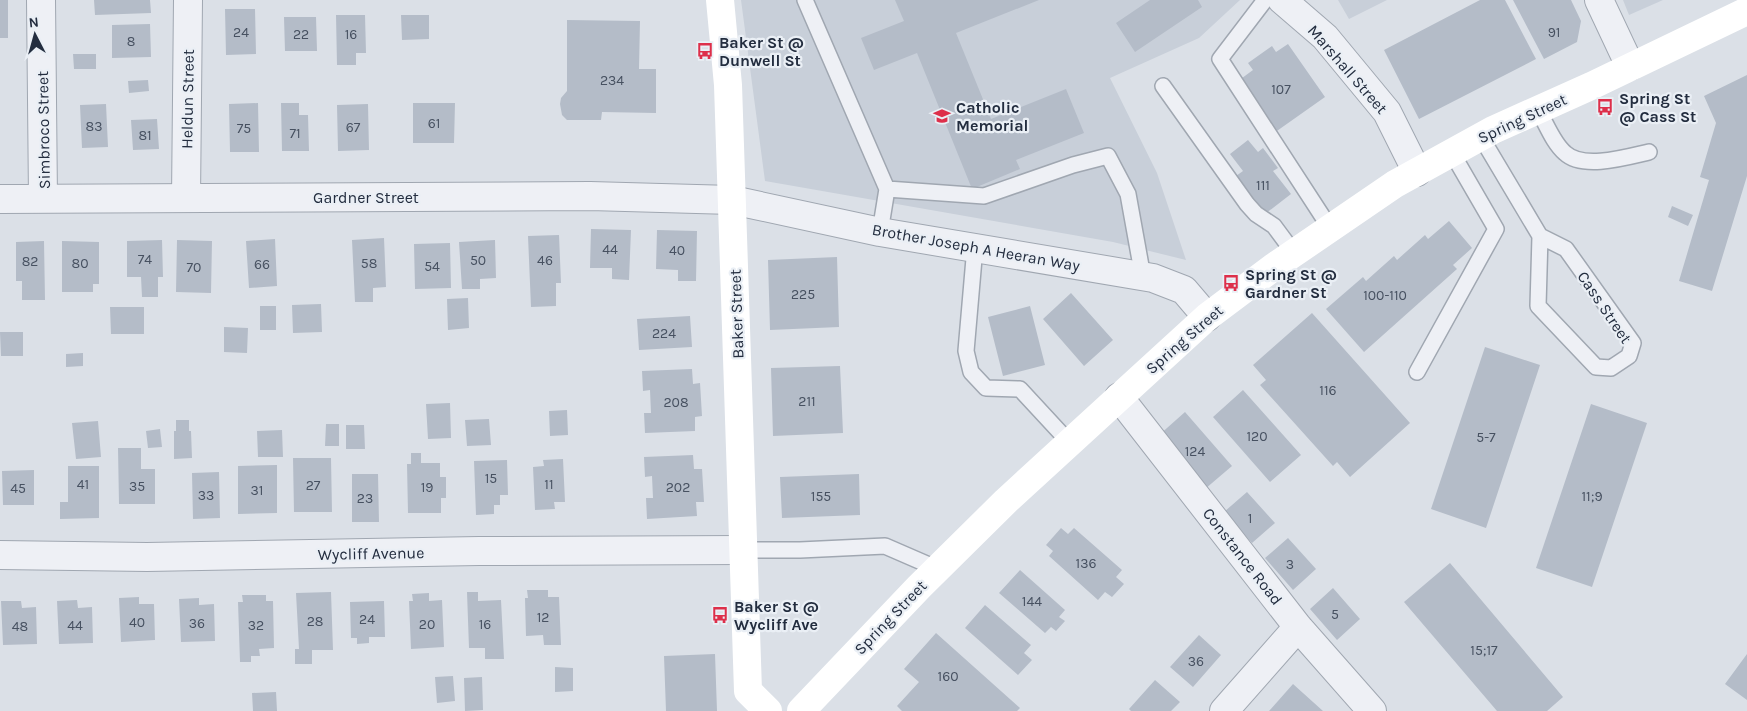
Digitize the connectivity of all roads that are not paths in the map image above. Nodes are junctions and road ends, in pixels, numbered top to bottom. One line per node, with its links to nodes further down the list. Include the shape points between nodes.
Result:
1 (41, 0): 19 (street, Simbroco Street)
2 (188, 0): 17 (street, Heldun Street)
3 (720, 0): 20 (main road, Baker Street, via 728,85)
4 (805, 0): 16 (lane)
5 (1265, 0): 21 (lane, via 1220,59)
6 (1282, 0): 15 (street, Marshall Street, via 1325,37 1387,112)
7 (1599, 0): 9 (street)
8 (1747, 11): 9 (main road, Spring Street)
9 (1630, 66): 11 (main road, Spring Street)
10 (1163, 86): 25 (lane, via 1247,204 1274,226)
11 (1538, 110): 12 (main road, Spring Street); 13 (lane, via 1563,152 1574,159 1610,160)
12 (1481, 137): 14 (main road, Spring Street); 23 (lane)
13 (1649, 152)
14 (1452, 153): 15 (main road, Spring Street); 28 (lane, via 1496,229)
15 (1417, 172): 21 (main road, Spring Street)
16 (888, 189): 22 (lane); 26 (lane, via 984,196 1108,156 1128,194)
17 (186, 198): 19 (street, Gardner Street); 20 (street, Gardner Street, via 590,196)
18 (0, 199): 19 (street, Gardner Street)
19 (43, 199)
20 (732, 200): 22 (street, Brother Joseph A Heeran Way); 31 (main road, Baker Street)
21 (1330, 228): 25 (main road, Spring Street)
22 (880, 232): 24 (street, Brother Joseph A Heeran Way)
23 (1540, 236): 23 (lane, Cass Street, via 1538,306 1596,367 1611,368 1630,356 1634,343 1566,249)
24 (975, 247): 26 (street, Brother Joseph A Heeran Way); 30 (lane, via 966,351 972,372 986,388 1020,389)
25 (1294, 253): 27 (main road, Spring Street)
26 (1144, 277): 27 (street, Brother Joseph A Heeran Way, via 1184,290)
27 (1207, 317): 29 (main road, Spring Street)
28 (1417, 372)
29 (1119, 397): 30 (main road, Spring Street); 34 (street, Constance Road)
30 (1070, 442): 33 (main road, Spring Street)
31 (743, 550): 32 (street, Wycliff Avenue, via 147,557); 33 (lane, via 885,546); 35 (main road, Baker Street, via 748,691)
32 (0, 555)
33 (938, 569): 36 (main road, Spring Street)
34 (1298, 627): 37 (street); 38 (street, Constance Road)
35 (768, 711)
36 (801, 711)
37 (1224, 711)
38 (1372, 711)

